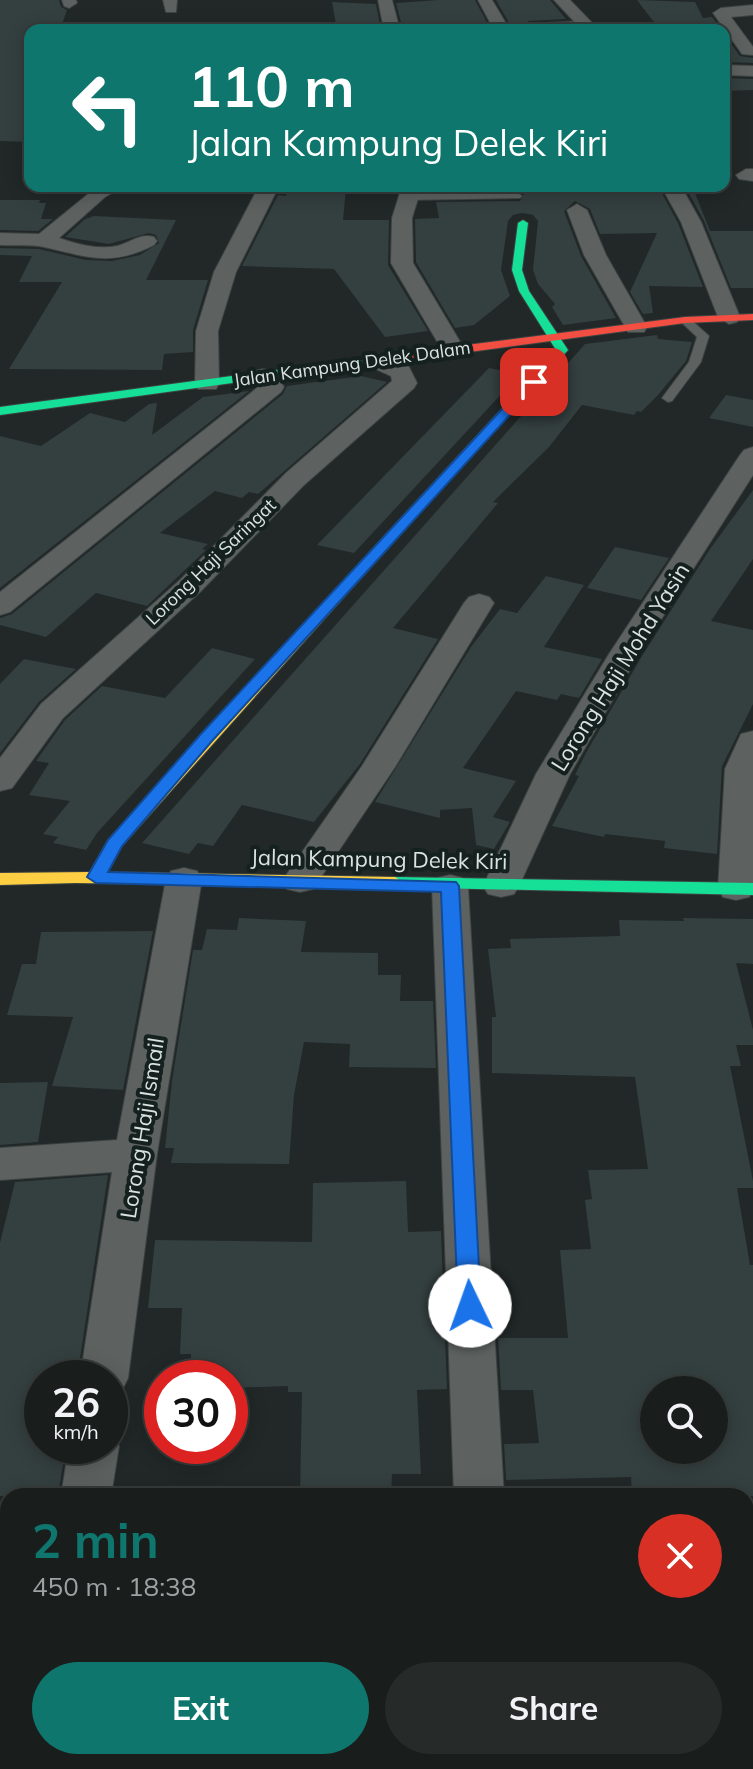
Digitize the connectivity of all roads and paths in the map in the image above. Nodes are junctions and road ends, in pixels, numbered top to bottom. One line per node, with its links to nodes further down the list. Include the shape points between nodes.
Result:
1 (385, 0): 5 (street)
2 (485, 0): 6 (street)
3 (561, 0): 7 (street)
4 (753, 10): 8 (street, via 721,13)
5 (391, 24)
6 (499, 24)
7 (584, 24)
8 (729, 24)
9 (730, 26): 10 (street)
10 (748, 51)
11 (730, 70): 12 (street)
12 (753, 71)
13 (100, 192): 21 (street)
14 (266, 192): 31 (street, via 225,272 207,331)
15 (410, 192): 17 (lane); 28 (street, via 402,218 402,263)
16 (674, 192): 23 (street)
17 (517, 196)
18 (577, 210): 26 (street, via 595,255)
19 (523, 223): 27 (street, via 517,270)
20 (0, 239): 21 (street)
21 (44, 240): 22 (street, via 77,251 116,254)
22 (147, 241)
23 (729, 317): 24 (street, Jalan Kampung Delek Dalam); 25 (street, Jalan Kampung Delek Dalam)
24 (753, 317)
25 (685, 320): 26 (street, Jalan Kampung Delek Dalam); 32 (lane, via 703,336 701,349)
26 (636, 327): 27 (street, Jalan Kampung Delek Dalam)
27 (554, 338): 28 (street, Jalan Kampung Delek Dalam); 39 (street, via 562,350 550,366 217,726 114,844)
28 (453, 350): 29 (street, Jalan Kampung Delek Dalam)
29 (375, 360): 30 (street, Jalan Kampung Delek Dalam); 38 (street, Lorong Haji Saringat, via 401,372 405,383 295,479 190,586 52,711)
30 (263, 376): 31 (street, Jalan Kampung Delek Dalam); 36 (street, via 272,387 261,397)
31 (207, 384): 33 (street, Jalan Kampung Delek Dalam)
32 (668, 398)
33 (0, 411)
34 (753, 455): 44 (street, Lorong Haji Mohd Yasin, via 561,760)
35 (479, 603): 42 (street)
36 (0, 606)
37 (753, 741): 45 (street, via 742,769)
38 (0, 781)
39 (96, 877): 40 (street, Jalan Kampung Delek Kiri); 41 (street, Jalan Kampung Delek Kiri)
40 (184, 879): 42 (street, Jalan Kampung Delek Kiri); 46 (street, Lorong Haji Ismail)
41 (1, 881)
42 (300, 881): 43 (street, Jalan Kampung Delek Kiri)
43 (450, 886): 44 (street, Jalan Kampung Delek Kiri); 51 (street)
44 (501, 886): 45 (street, Jalan Kampung Delek Kiri)
45 (744, 889)
46 (136, 1154): 47 (street); 48 (street, Lorong Haji Ismail)
47 (0, 1164)
48 (107, 1360)
49 (91, 1464): 50 (street)
50 (87, 1488)
51 (479, 1488)

